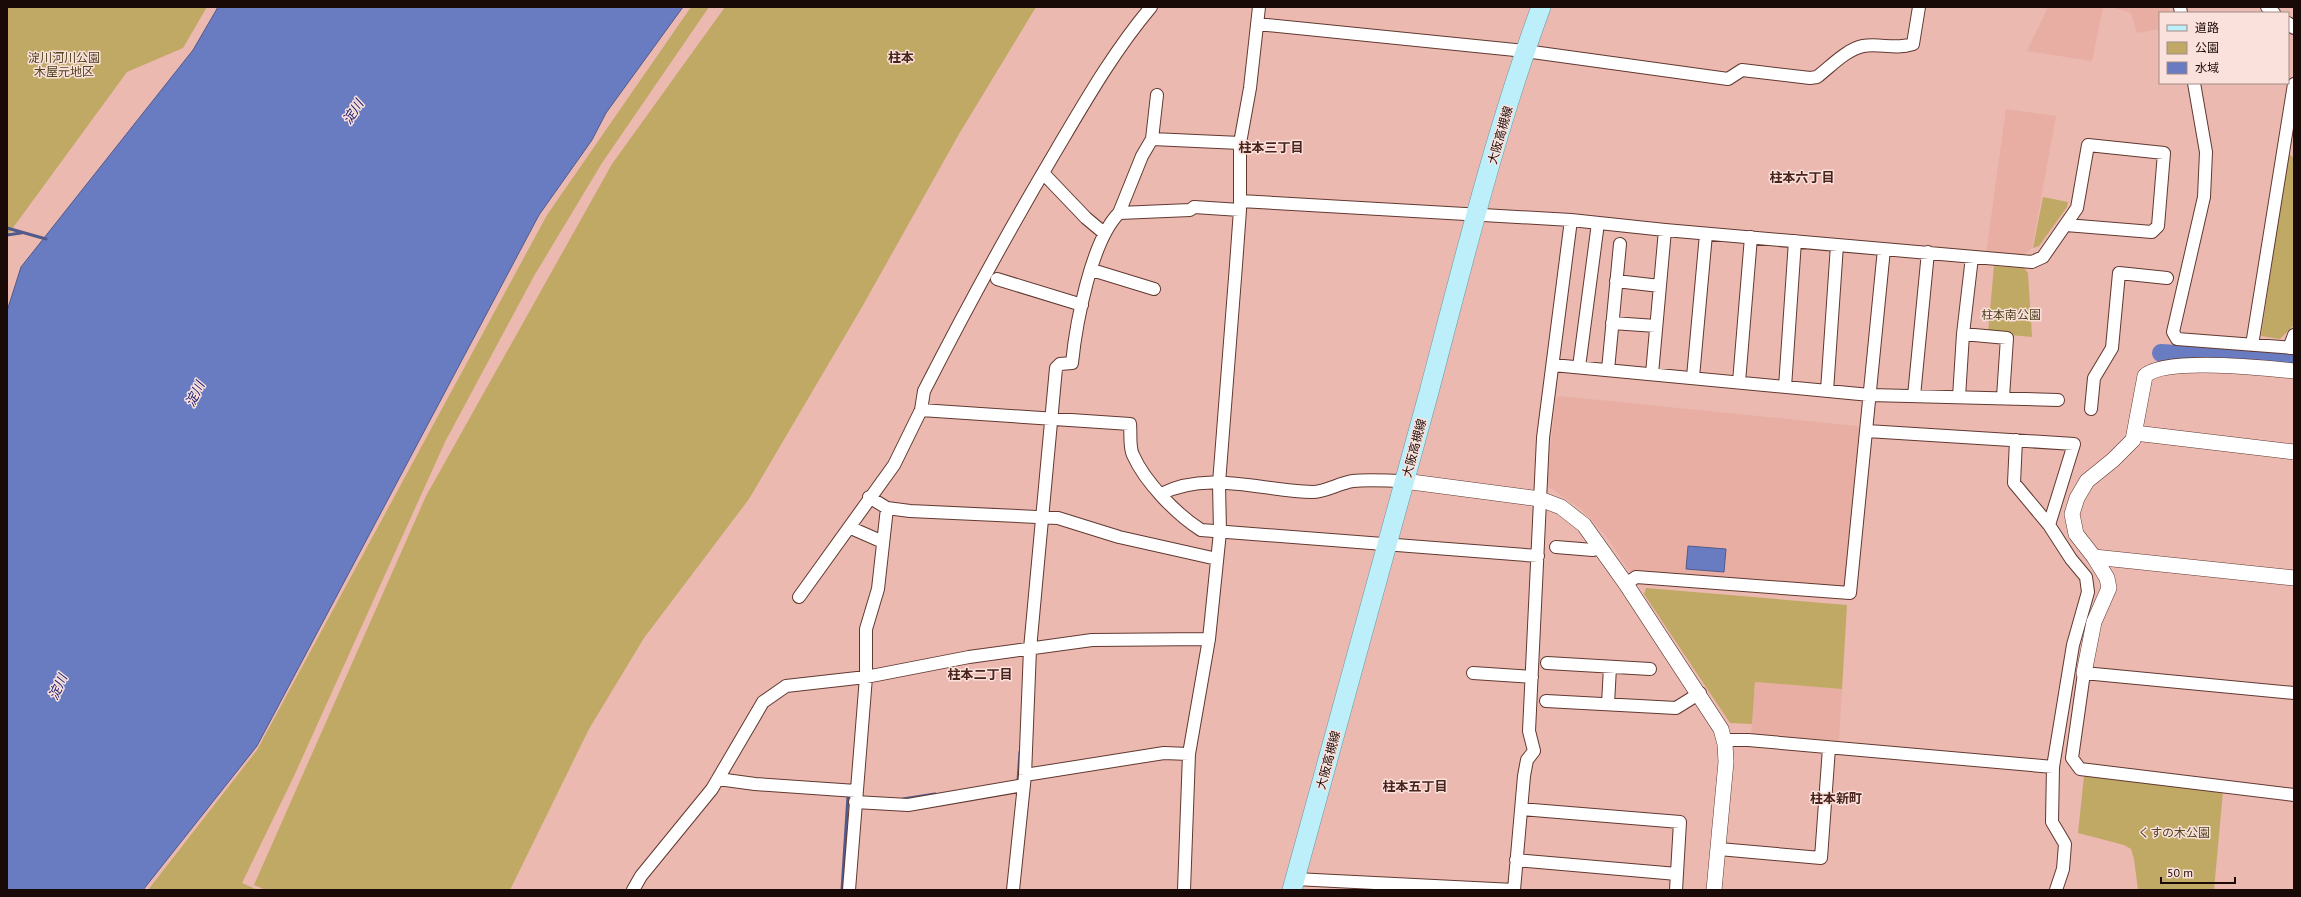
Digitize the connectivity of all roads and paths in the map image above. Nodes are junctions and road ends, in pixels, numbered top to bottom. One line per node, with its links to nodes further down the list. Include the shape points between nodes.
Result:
1 (1151, 7): 12 (street, via 1094,87)
2 (1259, 7): 5 (street)
3 (1541, 7): 6 (main road, 大阪高槻線)
4 (1919, 7): 6 (street, via 1912,44 1901,48 1855,48 1817,77 1742,70 1728,79)
5 (1257, 24): 6 (street); 11 (street, via 1250,88)
6 (1524, 51): 15 (main road, 大阪高槻線)
7 (2194, 84): 40 (street, via 2206,152 2204,197 2173,332 2177,338)
8 (2294, 84): 40 (street)
9 (1157, 95): 10 (street)
10 (1152, 139): 11 (street); 14 (street, via 1142,156)
11 (1240, 143): 13 (street)
12 (1044, 173): 20 (street, via 1086,218); 56 (street, via 999,249 924,391)
13 (1240, 205): 14 (street); 15 (street); 64 (street)
14 (1119, 213): 20 (street)
15 (1477, 214): 16 (street); 63 (main road, 大阪高槻線)
16 (1571, 220): 17 (street); 42 (street)
17 (1598, 223): 19 (street); 43 (street)
18 (2066, 225): 18 (street, via 2077,208 2088,145 2164,153 2158,226 2152,232); 28 (street, via 2043,257 2032,262)
19 (1665, 230): 21 (street); 33 (street)
20 (1104, 233): 29 (street)
21 (1706, 234): 22 (street); 47 (street)
22 (1751, 237): 23 (street); 48 (street)
23 (1795, 241): 25 (street); 49 (street)
24 (1620, 244): 32 (street)
25 (1837, 245): 26 (street); 50 (street)
26 (1884, 248): 27 (street); 51 (street)
27 (1928, 252): 28 (street); 52 (street)
28 (1972, 257): 38 (street)
29 (1092, 270): 34 (street); 35 (street)
30 (2167, 278): 57 (street, via 2119,273 2112,348 2094,378)
31 (997, 279): 35 (street)
32 (1616, 281): 33 (street); 36 (street)
33 (1660, 286): 37 (street)
34 (1154, 289)
35 (1082, 304): 58 (street, via 1077,321 1072,363 1060,364 1056,368)
36 (1612, 323): 37 (street); 44 (street)
37 (1656, 326): 46 (street)
38 (1963, 334): 53 (street); 54 (street, via 2007,338)
39 (2294, 335): 41 (street)
40 (2252, 345): 41 (street)
41 (2292, 348)
42 (1553, 365): 43 (street); 67 (street, via 1542,438)
43 (1579, 367): 44 (street)
44 (1608, 370): 46 (street)
45 (2294, 371): 60 (street, via 2252,366 2184,366 2150,371 2145,376 2143,384)
46 (1652, 374): 47 (street)
47 (1693, 377): 48 (street)
48 (1739, 382): 49 (street)
49 (1785, 387): 50 (street)
50 (1827, 391): 51 (street)
51 (1870, 395): 52 (street); 59 (street)
52 (1914, 396): 53 (street)
53 (1959, 397): 54 (street)
54 (2003, 397): 55 (street)
55 (2058, 400)
56 (921, 410): 58 (street); 66 (street, via 894,465)
57 (2091, 410)
58 (1051, 418): 65 (street, via 1130,424 1132,454 1148,480); 69 (street)
59 (1867, 431): 61 (street); 81 (street, via 1850,593 1636,577)
60 (2135, 433): 62 (street); 78 (street, via 2130,445 2091,477 2077,498 2072,514 2073,528)
61 (2016, 440): 70 (street, via 2014,483); 70 (street, via 2074,444)
62 (2294, 452)
63 (1404, 481): 64 (street, via 1351,481 1331,489 1313,492); 67 (street); 74 (main road, 大阪高槻線)
64 (1218, 483): 65 (street, via 1172,488); 72 (street)
65 (1161, 494): 72 (street, via 1185,520 1201,530)
66 (869, 496): 68 (street); 71 (street)
67 (1540, 498): 76 (street, via 1570,513 1584,525); 77 (street)
68 (887, 508): 69 (street); 73 (street)
69 (1042, 516): 79 (street, via 1088,526 1119,537); 84 (street)
70 (2050, 525): 99 (street, via 2071,560 2086,577 2088,592 2073,645)
71 (850, 528): 73 (street); 82 (street)
72 (1220, 532): 74 (street); 79 (street)
73 (883, 542): 90 (street, via 878,589 866,629)
74 (1388, 545): 77 (street); 108 (main road, 大阪高槻線)
75 (1556, 547): 76 (street, via 1593,550)
76 (1601, 548): 81 (street)
77 (1538, 556): 91 (street)
78 (2094, 557): 80 (street); 89 (street, via 2107,578 2108,588 2094,622)
79 (1217, 559): 83 (street)
80 (2294, 578)
81 (1626, 584): 92 (street)
82 (799, 597)
83 (1209, 639): 84 (street, via 1092,640); 98 (street)
84 (1030, 649): 90 (street, via 969,657); 101 (street)
85 (1546, 663): 86 (street)
86 (1610, 667): 87 (street); 95 (street)
87 (1650, 669)
88 (1473, 673): 91 (street)
89 (2084, 673): 93 (street); 102 (street, via 2072,758 2080,769)
90 (866, 677): 100 (street, via 786,686 763,702); 103 (street)
91 (1532, 677): 104 (street, via 1529,731 1534,751 1527,760)
92 (1700, 693): 95 (street, via 1676,708); 96 (street)
93 (2294, 693)
94 (1546, 701): 95 (street)
95 (1608, 704)
96 (1725, 740): 97 (street); 105 (street, via 1726,762)
97 (1829, 748): 99 (street); 105 (street, via 1821,858)
98 (1190, 754): 101 (street, via 1164,752); 112 (street)
99 (2053, 767): 115 (street, via 2052,822 2065,844 2063,869)
100 (718, 779): 103 (street); 109 (street, via 641,876)
101 (1024, 780): 103 (street, via 908,805); 111 (street)
102 (2294, 795)
103 (856, 797): 110 (street)
104 (1522, 809): 106 (street); 107 (street, via 1680,822)
105 (1719, 849): 114 (street)
106 (1516, 860): 107 (street); 108 (street, via 1514,890)
107 (1677, 874): 113 (street)
108 (1294, 884)
109 (633, 890)
110 (849, 890)
111 (1013, 890)
112 (1184, 890)
113 (1676, 890)
114 (1714, 890)
115 (2056, 890)

